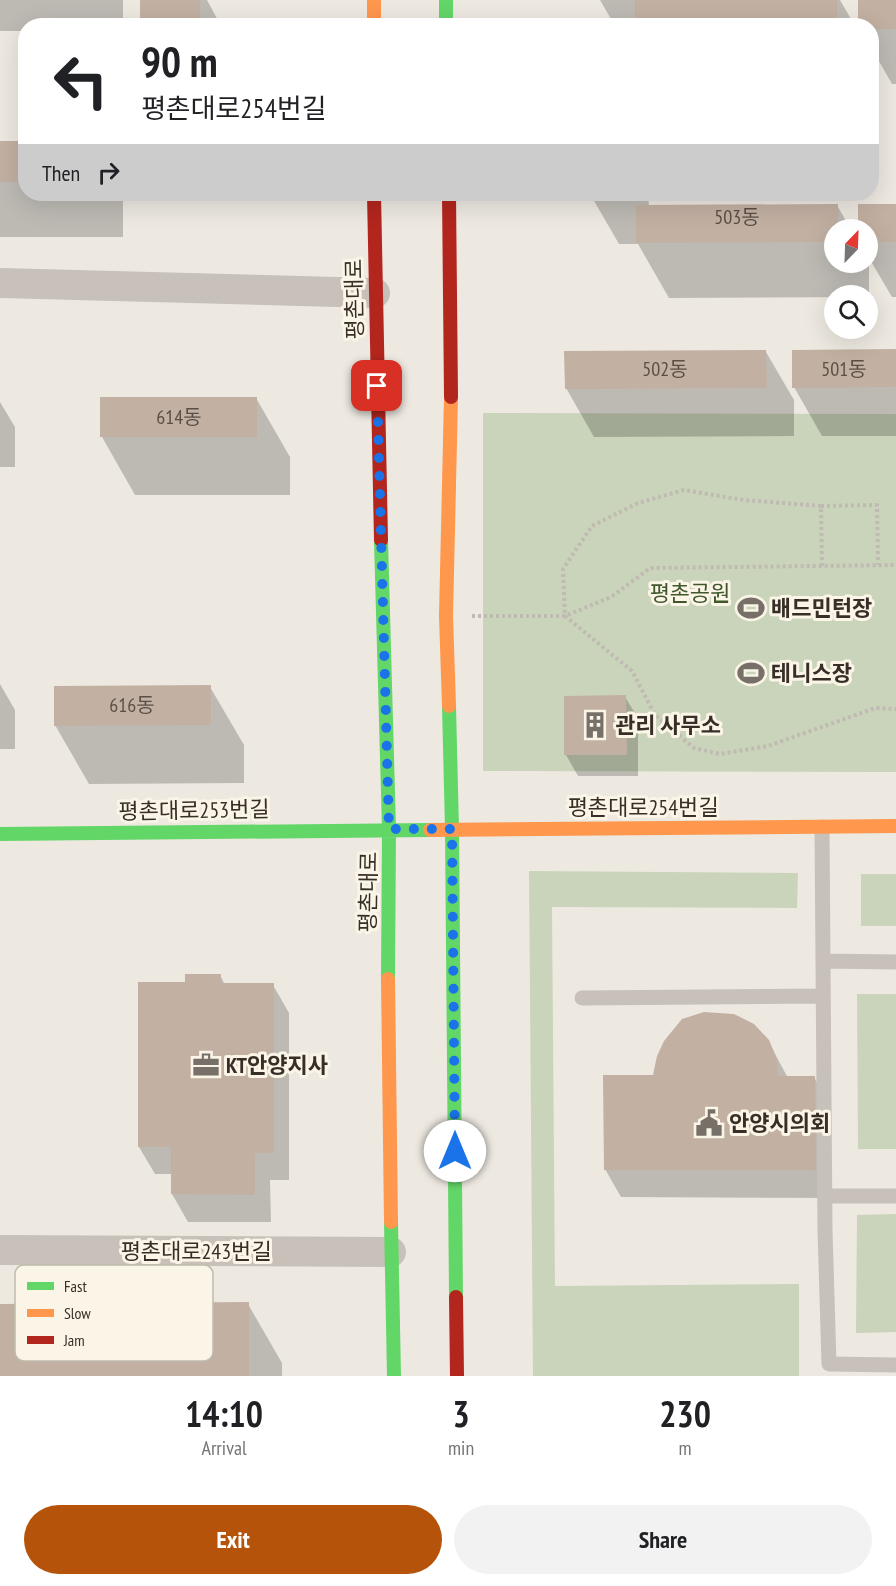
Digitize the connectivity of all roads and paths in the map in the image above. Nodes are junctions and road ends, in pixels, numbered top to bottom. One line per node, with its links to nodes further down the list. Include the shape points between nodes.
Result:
1 (374, 0): 3 (street)
2 (446, 0): 4 (street)
3 (374, 18)
4 (447, 18)
5 (374, 201): 8 (street, 평촌대로)
6 (448, 201): 13 (street, via 451,434)
7 (0, 283): 8 (street)
8 (375, 293): 18 (street, 평촌대로)
9 (821, 506): 10 (path, via 877,506); 12 (path); 14 (path, via 684,490 638,503 591,526 563,569)
10 (878, 565): 11 (path); 12 (path)
11 (896, 565)
12 (822, 566): 14 (path, via 650,568 611,597)
13 (446, 616): 14 (path); 19 (street)
14 (564, 616): 15 (path, via 632,671 655,715 694,748 720,754 768,746 875,708)
15 (896, 709)
16 (896, 826): 17 (street, 평촌대로254번길)
17 (822, 827): 19 (street, 평촌대로254번길); 21 (lane)
18 (389, 829): 19 (street, 평촌대로254번길); 20 (street, 평촌대로253번길); 28 (street, 평촌대로)
19 (452, 829): 29 (street)
20 (0, 834)
21 (823, 961): 22 (lane); 23 (lane)
22 (896, 962)
23 (823, 996): 24 (lane); 25 (lane)
24 (582, 998)
25 (825, 1196): 26 (lane); 31 (lane, via 829,1364)
26 (896, 1196)
27 (0, 1250): 28 (street, 평촌대로243번길)
28 (391, 1252): 30 (street, 평촌대로)
29 (457, 1358): 34 (street); 35 (street)
30 (394, 1360): 32 (street); 33 (street, 평촌대로)
31 (896, 1365)
32 (386, 1376)
33 (394, 1376)
34 (457, 1376)
35 (465, 1376)

